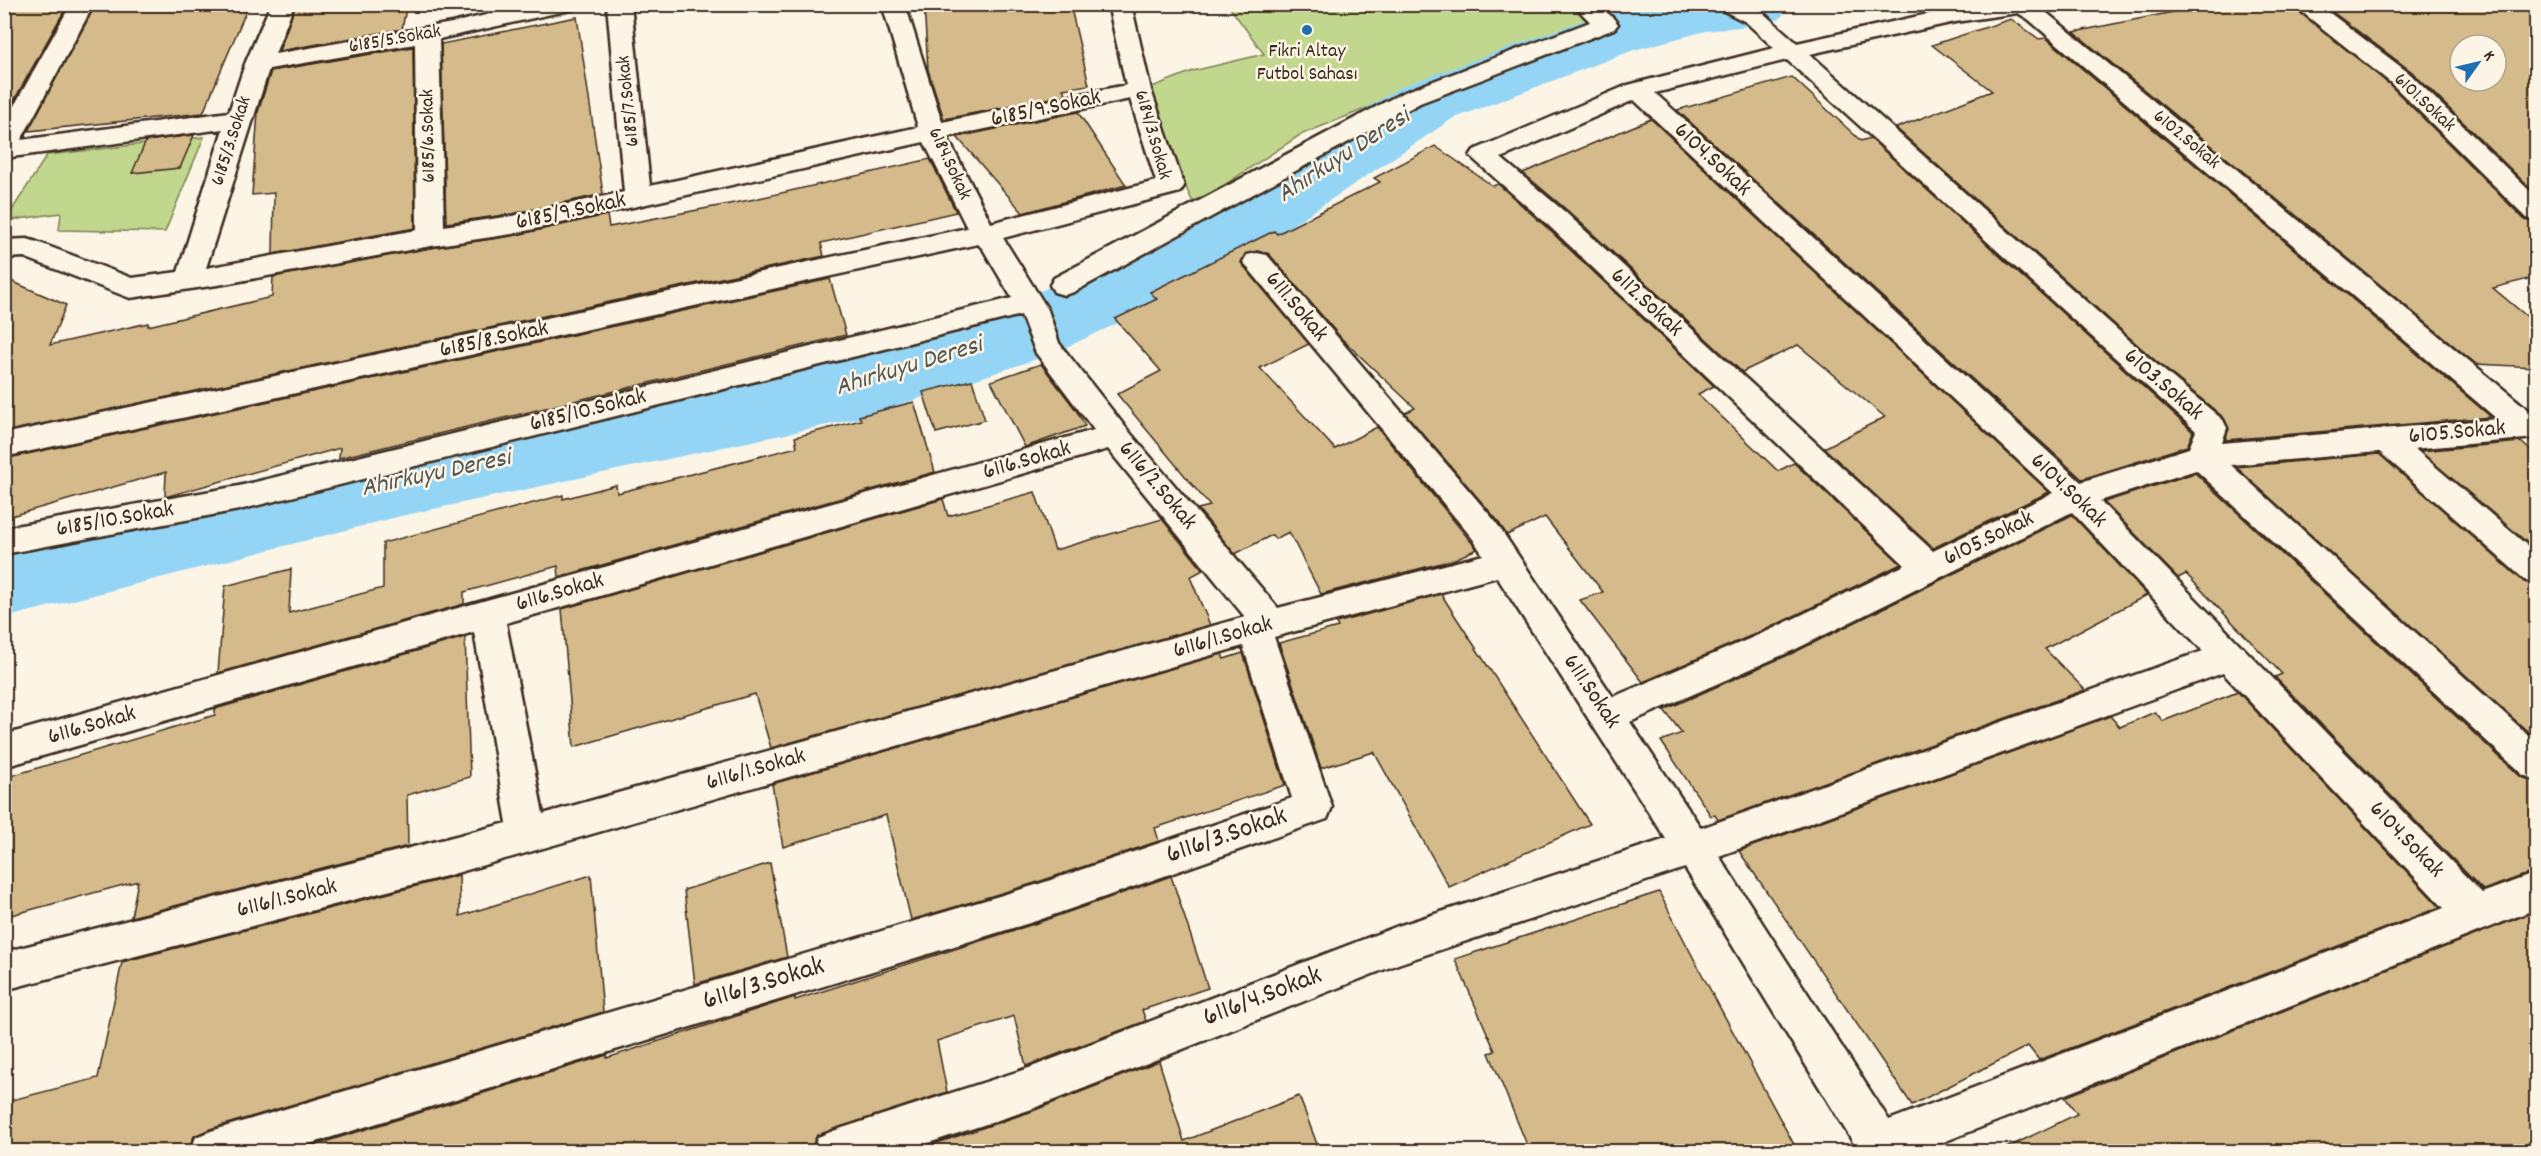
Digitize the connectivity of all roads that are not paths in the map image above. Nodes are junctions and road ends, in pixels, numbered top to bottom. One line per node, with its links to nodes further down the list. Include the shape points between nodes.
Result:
1 (83, 4): 17 (street)
2 (283, 4): 12 (street, 6185/3.Sokak)
3 (566, 4): 10 (street, 6185/5.Sokak)
4 (619, 4): 18 (street, 6185/7.Sokak)
5 (893, 4): 16 (street, 6184.Sokak)
6 (1119, 4): 13 (street, 6184/3.Sokak)
7 (2303, 4): 19 (street, 6101.Sokak, via 2400,78)
8 (1591, 10): 25 (street, via 1606,24 1411,98)
9 (1741, 11): 11 (street, 6103.Sokak)
10 (427, 35): 12 (street, 6185/5.Sokak); 21 (street, 6185/6.Sokak)
11 (1792, 51): 14 (street); 27 (street, 6102.Sokak, via 1955,15 2022,6); 31 (street, 6103.Sokak, via 2212,428)
12 (257, 64): 15 (street, 6185/3.Sokak)
13 (1139, 90): 16 (street, 6185/9.Sokak); 20 (street, 6184/3.Sokak, via 1171,186)
14 (1638, 90): 32 (street, 6104.Sokak); 35 (street, 6112.Sokak, via 1483,156 1556,219)
15 (238, 119): 17 (street); 24 (street, 6185/3.Sokak)
16 (932, 132): 18 (street, 6185/9.Sokak); 20 (street, 6184.Sokak)
17 (4, 149)
18 (638, 197): 21 (street, 6185/9.Sokak, via 512,225)
19 (2536, 212)
20 (983, 234): 26 (street, 6184.Sokak, via 993,243); 30 (street, 6185/8.Sokak)
21 (431, 237): 24 (street, 6185/9.Sokak)
22 (4, 249): 24 (street, 6185/9.Sokak, via 27,248 130,288)
23 (1257, 262): 34 (street, 6111.Sokak, via 1484,530)
24 (189, 280)
25 (1064, 285)
26 (1032, 306): 28 (street, 6116/2.Sokak, via 1046,346); 33 (street, 6185/10.Sokak, via 239,498)
27 (2532, 427): 29 (street, 6105.Sokak)
28 (1115, 436): 37 (street, 6116.Sokak); 38 (street, 6116/2.Sokak)
29 (2384, 440): 31 (street, 6105.Sokak); 36 (lane)
30 (4, 446)
31 (2201, 456): 32 (street, 6105.Sokak); 42 (street, 6103.Sokak)
32 (2076, 496): 35 (street, 6105.Sokak); 39 (street, 6104.Sokak)
33 (4, 541)
34 (1504, 562): 38 (street, 6116/1.Sokak); 40 (street, 6111.Sokak)
35 (1930, 568): 40 (street, 6105.Sokak, via 1782,640)
36 (2536, 571)
37 (487, 613): 41 (street, 6116.Sokak); 44 (street)
38 (1263, 627): 43 (street, 6116/2.Sokak); 44 (street, 6116/1.Sokak)
39 (2230, 656): 45 (street, 6116/4.Sokak); 47 (street, 6104.Sokak)
40 (1607, 716): 45 (street, 6111.Sokak)
41 (4, 751)
42 (2536, 764)
43 (1314, 807): 50 (street, 6116/3.Sokak, via 1036,903)
44 (528, 835): 48 (street, 6116/1.Sokak)
45 (1694, 848): 49 (street, 6111.Sokak); 51 (street, 6116/4.Sokak, via 1398,945 1029,1089)
46 (2536, 891): 47 (street)
47 (2476, 914): 49 (street)
48 (4, 971)
49 (1882, 1148)
50 (211, 1152)
51 (833, 1152)

